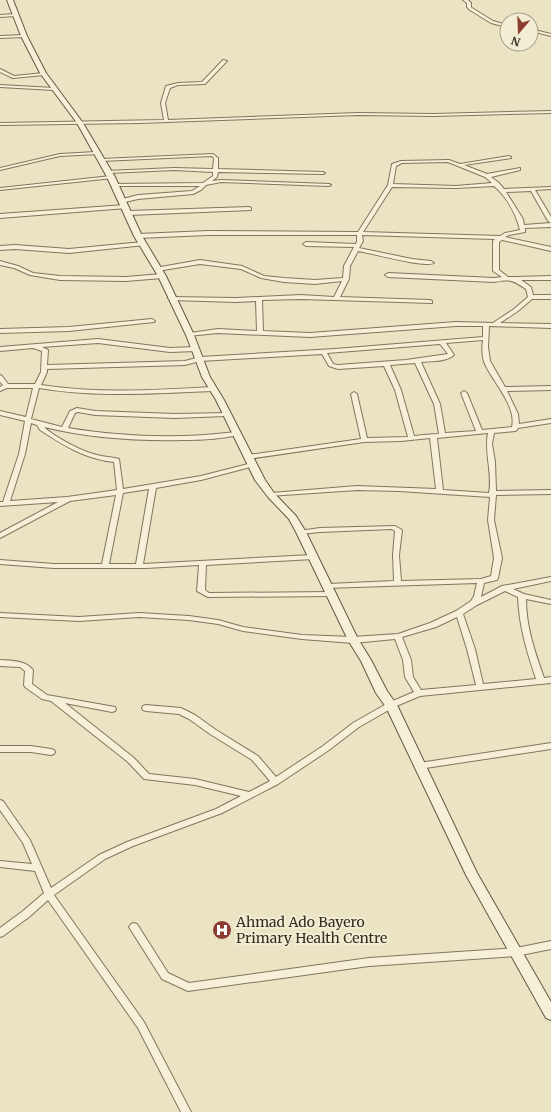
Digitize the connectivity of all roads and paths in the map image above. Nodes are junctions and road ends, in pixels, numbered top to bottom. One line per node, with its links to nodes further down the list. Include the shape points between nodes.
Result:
1 (10, 0): 3 (street)
2 (465, 0): 5 (street, via 471,9)
3 (15, 14): 4 (street); 8 (street)
4 (0, 16)
5 (499, 24)
6 (539, 32): 7 (street)
7 (551, 34)
8 (24, 36): 9 (street); 12 (street)
9 (0, 37)
10 (225, 61): 16 (street, via 203,83 168,87 163,102)
11 (0, 70): 12 (street, via 13,77)
12 (44, 74): 14 (street)
13 (0, 86): 14 (street)
14 (54, 89): 17 (street)
15 (551, 112): 16 (street, via 358,114)
16 (166, 120): 17 (street)
17 (80, 123): 18 (street); 19 (street)
18 (0, 124)
19 (98, 156): 22 (street, via 60,155); 24 (street, via 213,155 216,158); 27 (street)
20 (509, 158): 21 (street)
21 (457, 164): 26 (street); 31 (street, via 449,161 401,162 394,165)
22 (0, 169)
23 (518, 169): 26 (street)
24 (215, 171): 25 (street); 27 (street, via 174,169); 28 (street, via 215,177)
25 (323, 173)
26 (487, 176): 29 (street)
27 (111, 178): 28 (street); 34 (street); 36 (street)
28 (204, 184): 30 (street, via 220,181); 36 (street, via 193,192 138,197)
29 (498, 184): 31 (street, via 456,187); 35 (street)
30 (329, 185)
31 (390, 186): 42 (street)
32 (551, 188): 33 (street)
33 (532, 189): 35 (street); 39 (street)
34 (0, 190)
35 (503, 191): 41 (street)
36 (125, 207): 37 (street); 38 (street); 44 (street)
37 (249, 209)
38 (0, 216)
39 (551, 221)
40 (551, 225): 41 (street)
41 (523, 227): 43 (street, via 523,231)
42 (359, 234): 43 (street); 44 (street, via 270,232); 46 (street, via 360,241)
43 (501, 238): 48 (street); 53 (street, via 496,241 496,271)
44 (140, 240): 47 (street, via 69,251); 51 (street)
45 (306, 244): 46 (street)
46 (357, 247): 49 (street, via 414,262); 55 (street, via 348,266)
47 (0, 248)
48 (551, 249)
49 (431, 263)
50 (0, 264): 51 (street, via 32,274 60,278 126,279)
51 (160, 273): 55 (street, via 200,262 242,268 263,277 284,280 315,282); 59 (street)
52 (388, 275): 53 (street, via 494,280)
53 (507, 278): 56 (street)
54 (551, 278): 56 (street)
55 (346, 279): 61 (street)
56 (515, 279): 57 (street, via 529,288)
57 (531, 297): 58 (street); 65 (street)
58 (551, 297)
59 (171, 298): 60 (street); 69 (street)
60 (260, 299): 61 (street); 68 (street)
61 (336, 299): 62 (street)
62 (430, 302)
63 (152, 321): 67 (street, via 69,329)
64 (486, 324): 65 (street); 68 (street, via 456,324 310,336); 70 (street)
65 (495, 324): 66 (street)
66 (551, 326)
67 (0, 331)
68 (260, 333): 69 (street, via 218,331)
69 (190, 335): 73 (street)
70 (486, 338): 71 (street); 86 (street, via 487,360)
71 (441, 341): 75 (street); 77 (street, via 451,355)
72 (34, 346): 73 (street, via 98,341 170,350); 74 (street); 79 (street, via 45,350)
73 (196, 348): 76 (street)
74 (0, 349)
75 (323, 351): 76 (street); 78 (street, via 331,365 338,367)
76 (200, 359): 79 (street, via 185,363); 85 (street)
77 (418, 362): 78 (street); 99 (street, via 437,404)
78 (386, 363): 101 (street, via 398,390)
79 (44, 366): 82 (street)
80 (0, 377): 81 (street)
81 (6, 386): 82 (street); 84 (street)
82 (37, 386): 85 (street, via 53,390 114,392); 91 (street)
83 (551, 388): 86 (street)
84 (0, 389)
85 (213, 389): 90 (street)
86 (504, 390): 94 (street)
87 (464, 393): 96 (street)
88 (354, 394): 102 (street)
89 (0, 413): 91 (street)
90 (226, 414): 95 (street, via 175,416 77,410 72,412); 98 (street)
91 (28, 420): 93 (street); 111 (street, via 22,454)
92 (551, 421): 94 (street)
93 (38, 423): 95 (street); 105 (street, via 42,429 79,452 106,460 117,460)
94 (517, 426): 97 (street, via 515,429)
95 (64, 429): 98 (street, via 101,435 153,438 218,437)
96 (480, 432): 97 (street); 99 (street)
97 (491, 432): 108 (street, via 489,444)
98 (236, 434): 103 (street)
99 (442, 434): 100 (street)
100 (433, 435): 101 (street); 106 (street)
101 (411, 437): 102 (street)
102 (364, 440): 103 (street)
103 (250, 461): 104 (street, via 201,478); 109 (street)
104 (153, 486): 105 (street); 118 (street)
105 (120, 492): 110 (street); 117 (street)
106 (440, 492): 108 (street); 109 (street, via 357,488)
107 (551, 492): 108 (street)
108 (493, 494): 120 (street, via 490,520 498,558 497,567 494,578)
109 (271, 495): 112 (street, via 293,518)
110 (68, 499): 111 (street); 113 (street)
111 (3, 504)
112 (300, 532): 114 (street); 121 (street, via 393,527 398,530)
113 (0, 536)
114 (312, 557): 116 (street); 123 (street)
115 (0, 562): 117 (street)
116 (203, 562): 118 (street); 123 (street, via 201,591 208,595)
117 (105, 566): 118 (street)
118 (139, 566)
119 (551, 579): 122 (street)
120 (481, 581): 121 (street); 126 (street)
121 (398, 583): 123 (street)
122 (505, 588): 124 (street); 126 (street)
123 (330, 590): 130 (street)
124 (522, 596): 125 (street); 133 (street, via 521,611 526,641)
125 (551, 602)
126 (474, 603): 127 (street)
127 (459, 613): 129 (street); 134 (street)
128 (0, 615): 130 (street, via 79,619 140,615 189,618 302,637)
129 (398, 636): 130 (street); 135 (street, via 407,660 408,677)
130 (353, 640): 137 (street)
131 (0, 663): 136 (street, via 22,665 29,670 28,685 45,697)
132 (551, 680): 133 (street)
133 (541, 681): 134 (street)
134 (480, 687): 135 (street)
135 (419, 694): 137 (street)
136 (54, 699): 139 (street); 145 (street, via 131,760 147,777 195,782)
137 (391, 705): 143 (street); 144 (street, via 356,725)
138 (146, 708): 144 (street, via 181,711 192,717 255,758)
139 (112, 709)
140 (551, 746): 143 (street)
141 (0, 749): 142 (street)
142 (51, 752)
143 (419, 766): 153 (street, via 472,875)
144 (275, 782): 145 (street)
145 (250, 794): 149 (street, via 219,811 102,857)
146 (0, 803): 148 (street, via 27,842)
147 (0, 864): 148 (street)
148 (38, 868): 149 (street)
149 (49, 894): 151 (street); 155 (street, via 141,1025)
150 (134, 927): 153 (street, via 165,976 188,987 369,962)
151 (0, 933)
152 (551, 945): 153 (street)
153 (516, 952): 154 (street)
154 (551, 1014)
155 (186, 1112)

